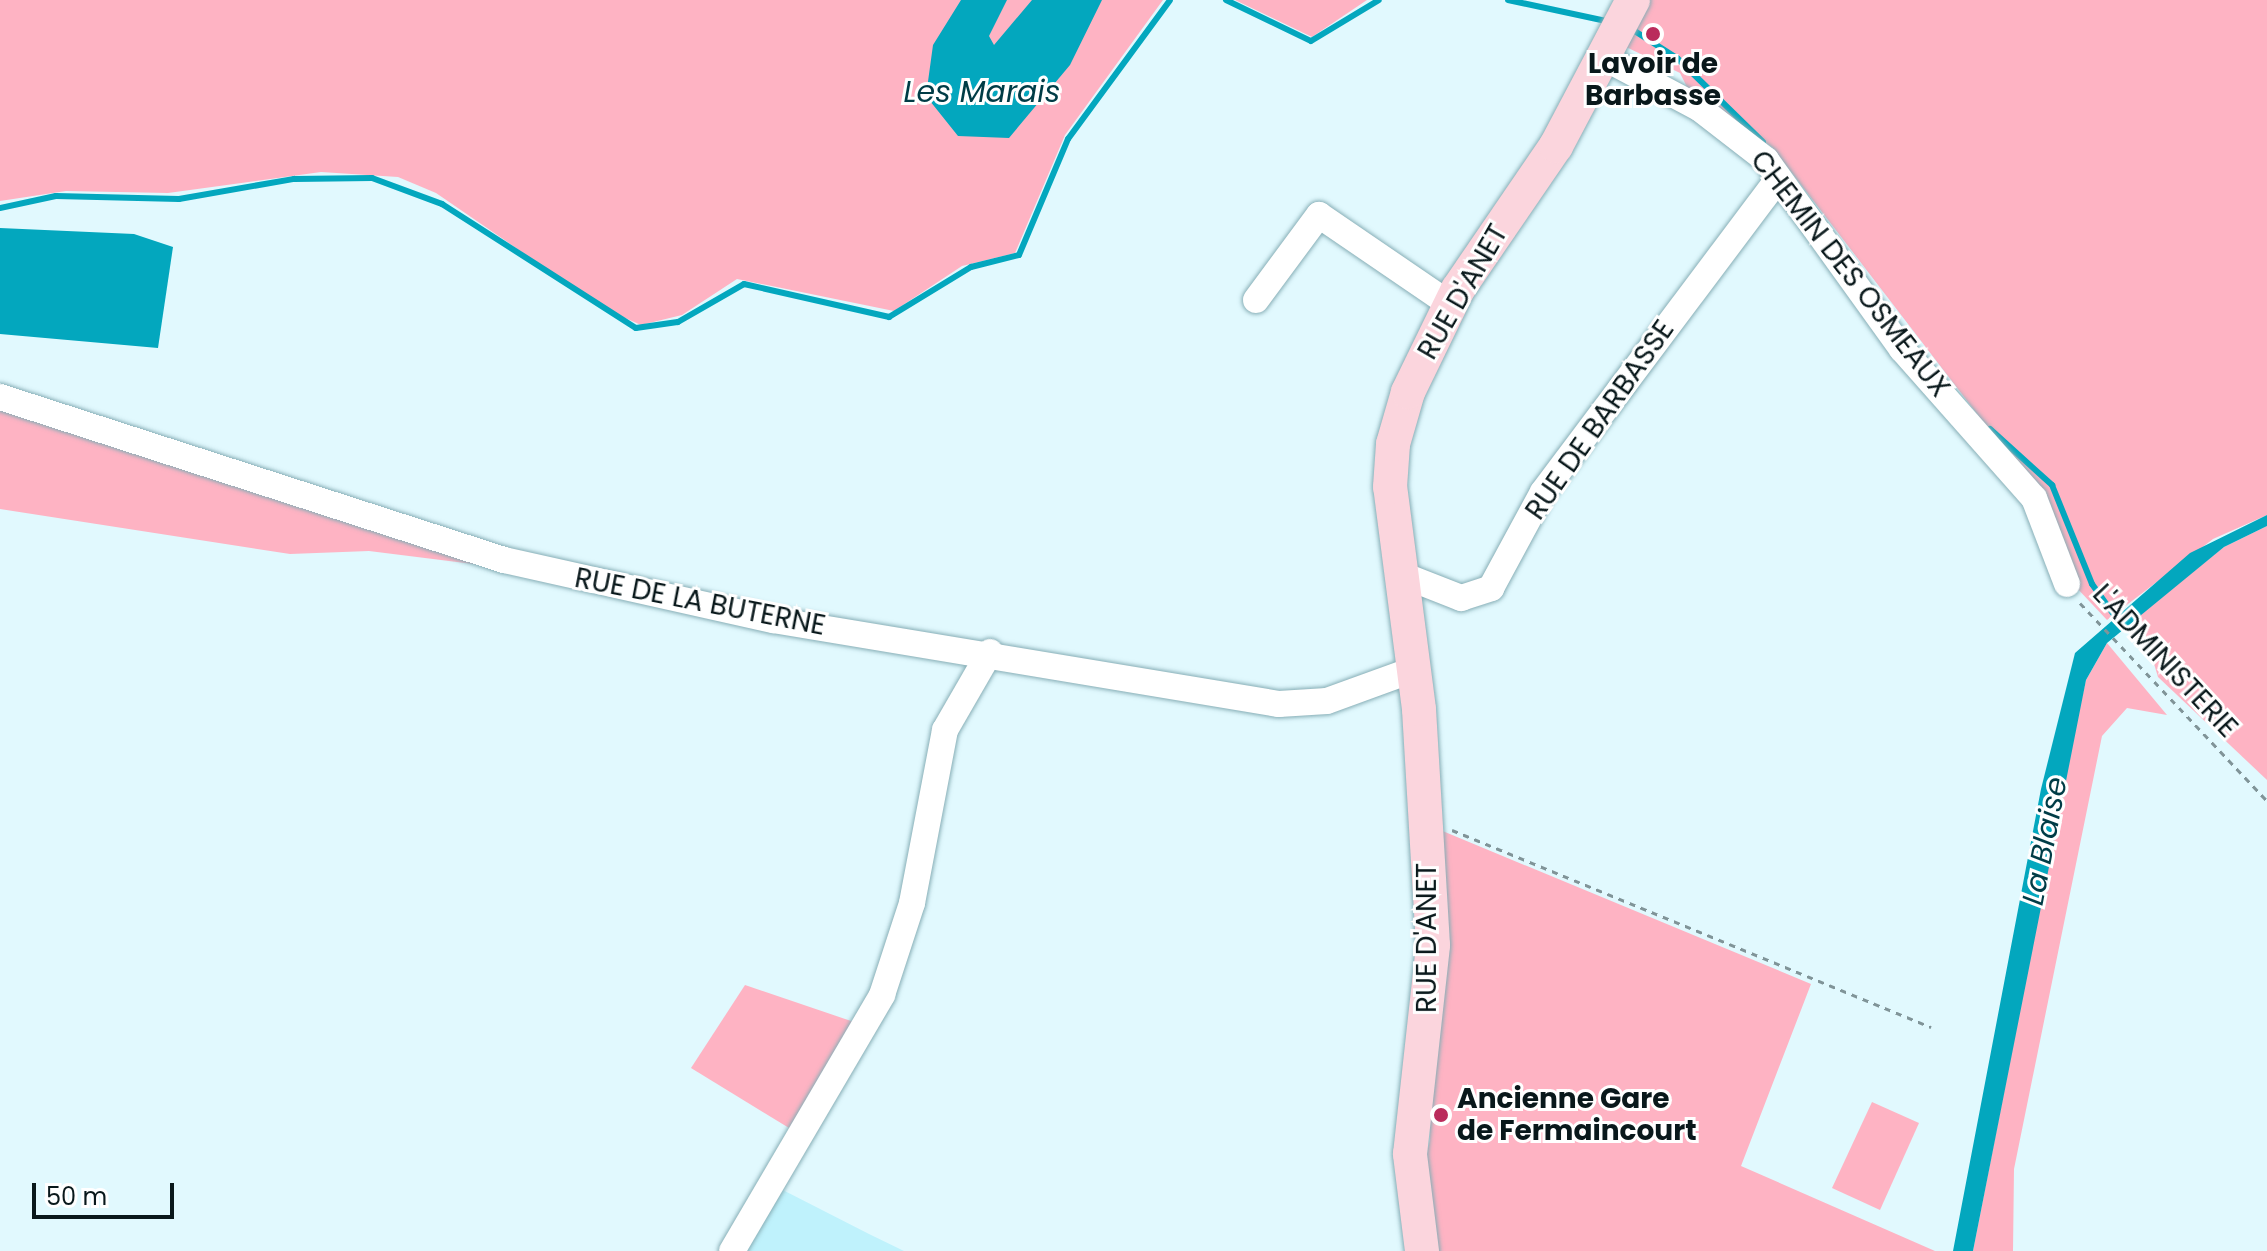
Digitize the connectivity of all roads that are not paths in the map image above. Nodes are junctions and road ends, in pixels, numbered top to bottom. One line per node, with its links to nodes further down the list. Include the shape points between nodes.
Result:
1 (1618, 28): 2 (street, CHEMIN DES OSMEAUX); 4 (main road, RUE D'ANET, via 1551,154)
2 (1777, 180): 6 (street, RUE DE BARBASSE, via 1543,492 1491,588 1461,598); 7 (street, CHEMIN DES OSMEAUX, via 1902,349 2034,498)
3 (1256, 300): 4 (street, via 1319,215)
4 (1451, 305): 6 (main road, RUE D'ANET, via 1408,392 1393,444)
5 (0, 397): 8 (street, RUE DE LA BUTERNE, via 538,569 773,620)
6 (1400, 574): 9 (main road, RUE D'ANET)
7 (2067, 584)
8 (990, 652): 9 (street, RUE DE LA BUTERNE, via 1279,704 1327,701); 11 (street, via 939,756 893,971 862,1038)
9 (1410, 672): 10 (main road, RUE D'ANET); 10 (main road, RUE D'ANET, via 1433,945)
10 (1420, 1072): 12 (main road, RUE D'ANET, via 1410,1154)
11 (732, 1251)
12 (1422, 1251)

